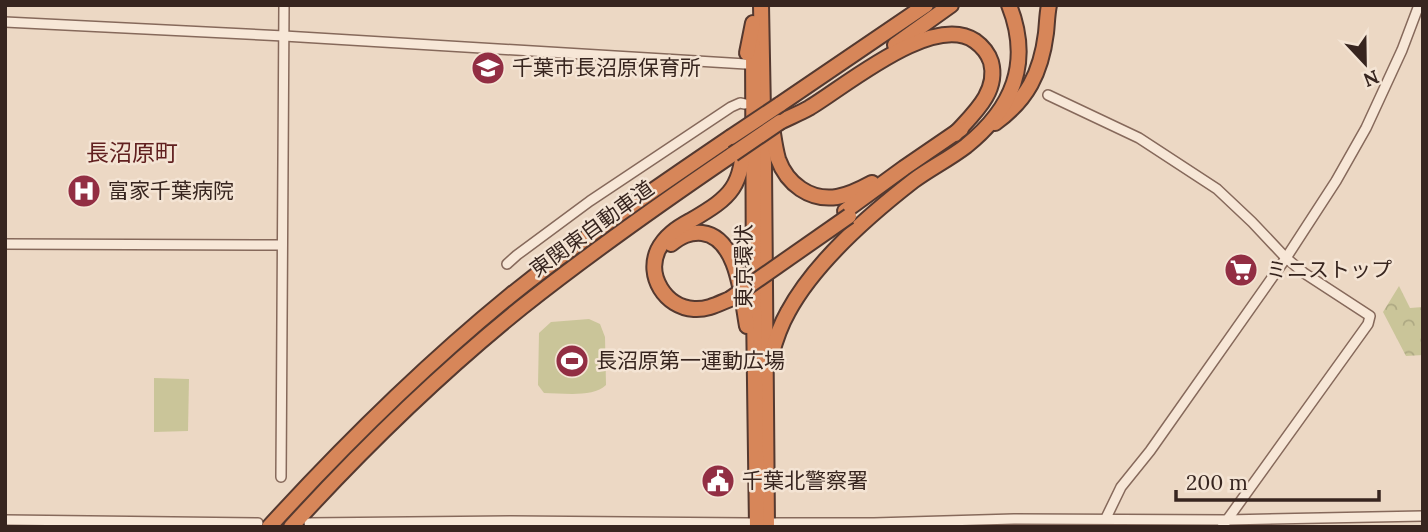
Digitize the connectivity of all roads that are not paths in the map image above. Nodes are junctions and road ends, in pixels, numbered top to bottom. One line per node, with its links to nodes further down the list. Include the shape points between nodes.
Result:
1 (284, 5): 13 (street)
2 (753, 5): 12 (highway, 東京環状)
3 (761, 5): 15 (highway, 東京環状)
4 (910, 5): 18 (highway)
5 (926, 5): 18 (highway, 東関東自動車道)
6 (951, 5): 19 (highway, 東関東自動車道)
7 (1001, 5): 20 (highway, via 1012,34 1010,73 990,103)
8 (1009, 5): 21 (highway, via 1020,45 1018,71 1001,108)
9 (1049, 5): 21 (highway, via 1043,49 1026,93 1013,109)
10 (1419, 5): 27 (street, via 1366,128)
11 (5, 22): 13 (street)
12 (753, 23): 14 (highway); 30 (highway, 東京環状, via 754,310)
13 (284, 36): 14 (street); 26 (street)
14 (746, 64): 17 (highway)
15 (763, 87): 22 (highway, via 778,158 791,181 810,195 822,198 851,193); 30 (highway, 東京環状)
16 (1048, 95): 27 (street, via 1139,138 1217,188)
17 (745, 104): 28 (street, via 724,110 679,140); 29 (highway, via 739,176 716,205 664,240 654,269 663,293 683,307 716,305)
18 (779, 105): 37 (highway, 東関東自動車道, bridge, via 587,236 481,320)
19 (780, 122): 20 (highway, via 922,40 957,34 984,49 993,78 986,98); 40 (highway, 東関東自動車道, bridge, via 521,308 390,423)
20 (955, 134): 22 (highway)
21 (964, 147): 23 (highway)
22 (904, 168): 24 (highway)
23 (913, 181): 24 (highway); 30 (highway, via 852,234 804,286 777,334)
24 (847, 214): 29 (highway)
25 (5, 244): 26 (street)
26 (282, 245): 31 (street)
27 (1286, 258): 33 (street, via 1121,487); 36 (street, via 1370,316)
28 (507, 264)
29 (728, 295): 30 (highway, via 700,302 673,292 662,272 670,244 687,234 707,234 722,243 731,257)
30 (761, 389): 39 (highway, 東京環状)
31 (281, 477)
32 (1423, 516): 36 (street)
33 (1106, 518): 36 (street); 39 (street)
34 (5, 520): 37 (street)
35 (309, 523): 38 (street)
36 (1225, 523)
37 (264, 525)
38 (321, 525): 39 (street, via 512,521)
39 (762, 525)
40 (291, 527)

